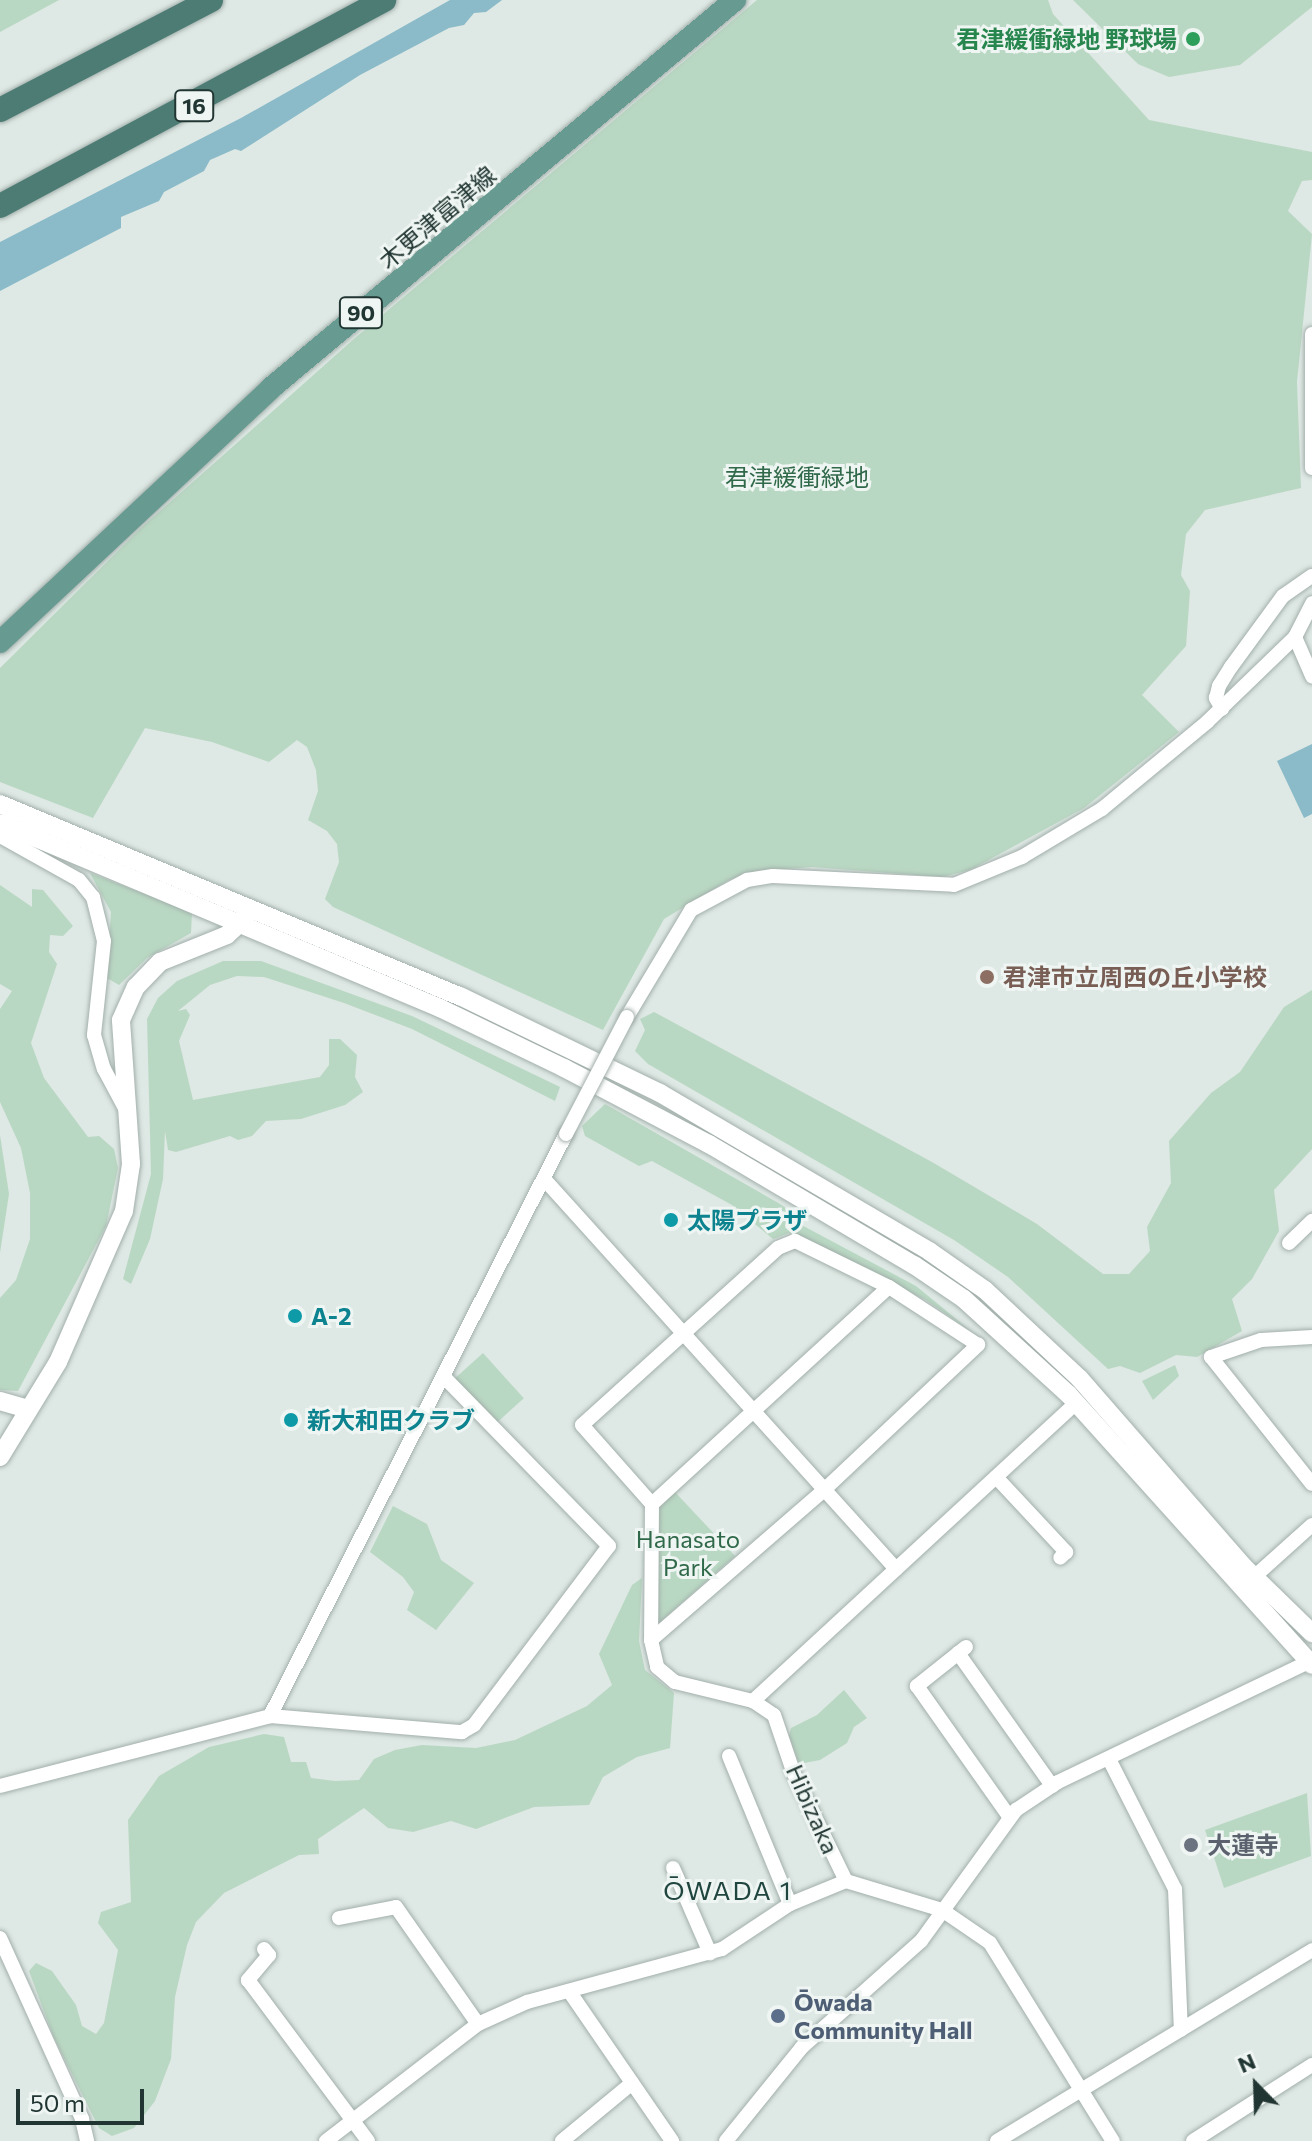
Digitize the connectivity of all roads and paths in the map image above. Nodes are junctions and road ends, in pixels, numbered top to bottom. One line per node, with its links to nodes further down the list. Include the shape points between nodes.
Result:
1 (211, 0): 4 (highway)
2 (384, 0): 5 (highway, 16)
3 (735, 0): 11 (main road, 木更津富津線 / 90, via 271,388)
4 (0, 110)
5 (0, 206)
6 (1312, 334): 7 (street)
7 (1312, 468)
8 (1312, 576): 13 (street, via 1283,596 1231,667 1219,686)
9 (1312, 603): 10 (street)
10 (1295, 637): 12 (street); 13 (street)
11 (0, 642)
12 (1312, 676)
13 (1222, 709): 20 (street, bridge, via 1102,809 987,874 954,885 773,876 724,891 691,910 627,1017)
14 (0, 804): 17 (street)
15 (0, 823): 18 (street)
16 (0, 836): 19 (street, via 79,880 93,897 104,941 94,1035 104,1069)
17 (250, 907): 18 (street); 39 (street, via 460,996 660,1093 929,1251 995,1299 1080,1379)
18 (242, 925): 19 (street, via 160,962 136,987 121,1020); 28 (street, via 440,1008 709,1144 964,1299)
19 (130, 1117): 29 (street, via 124,1211 58,1362)
20 (545, 1180): 24 (street); 26 (street)
21 (1312, 1221): 22 (street)
22 (1289, 1243)
23 (889, 1287): 24 (street, via 795,1241 778,1248); 30 (street); 34 (street, via 978,1345)
24 (683, 1335): 30 (street); 35 (street, via 582,1425)
25 (1312, 1337): 33 (street, via 1261,1340 1211,1357)
26 (445, 1378): 44 (street); 44 (street, via 609,1546 474,1725 462,1732)
27 (0, 1401): 29 (street)
28 (1076, 1403): 32 (street); 42 (street)
29 (28, 1409): 31 (street)
30 (752, 1412): 34 (street); 35 (street)
31 (0, 1457)
32 (996, 1477): 37 (street, via 1066,1552); 38 (street)
33 (1312, 1484)
34 (824, 1490): 38 (street); 41 (street)
35 (652, 1504): 41 (street)
36 (1312, 1525): 39 (street)
37 (1060, 1558)
38 (896, 1569): 43 (street)
39 (1254, 1577): 40 (street)
40 (1312, 1633)
41 (651, 1640): 43 (street, via 657,1667 675,1682)
42 (1311, 1663): 46 (street)
43 (753, 1701): 51 (street, Hibizaka, via 781,1726 794,1774)
44 (270, 1716): 47 (street)
45 (729, 1756): 52 (street)
46 (1110, 1761): 48 (street); 61 (street, via 1175,1889)
47 (0, 1786)
48 (1052, 1786): 49 (street); 49 (street, via 962,1650 917,1686)
49 (1010, 1818): 53 (street)
50 (673, 1868): 58 (street)
51 (846, 1881): 52 (street); 53 (street)
52 (790, 1904): 58 (street)
53 (942, 1910): 64 (street, via 990,1943); 71 (street, via 910,1953 802,2047)
54 (339, 1918): 60 (street, via 396,1907)
55 (0, 1938): 66 (street, via 82,2119)
56 (264, 1949): 65 (street, via 269,1955 248,1980)
57 (1312, 1950): 61 (street)
58 (710, 1953): 59 (street)
59 (569, 1991): 60 (street); 63 (street)
60 (478, 2024): 65 (street)
61 (1181, 2030): 64 (street)
62 (1312, 2065): 74 (street)
63 (632, 2083): 69 (street); 70 (street)
64 (1081, 2090): 72 (street); 73 (street)
65 (353, 2120): 67 (street); 68 (street)
66 (87, 2141)
67 (326, 2141)
68 (368, 2141)
69 (562, 2141)
70 (672, 2141)
71 (726, 2141)
72 (997, 2141)
73 (1113, 2141)
74 (1193, 2141)

